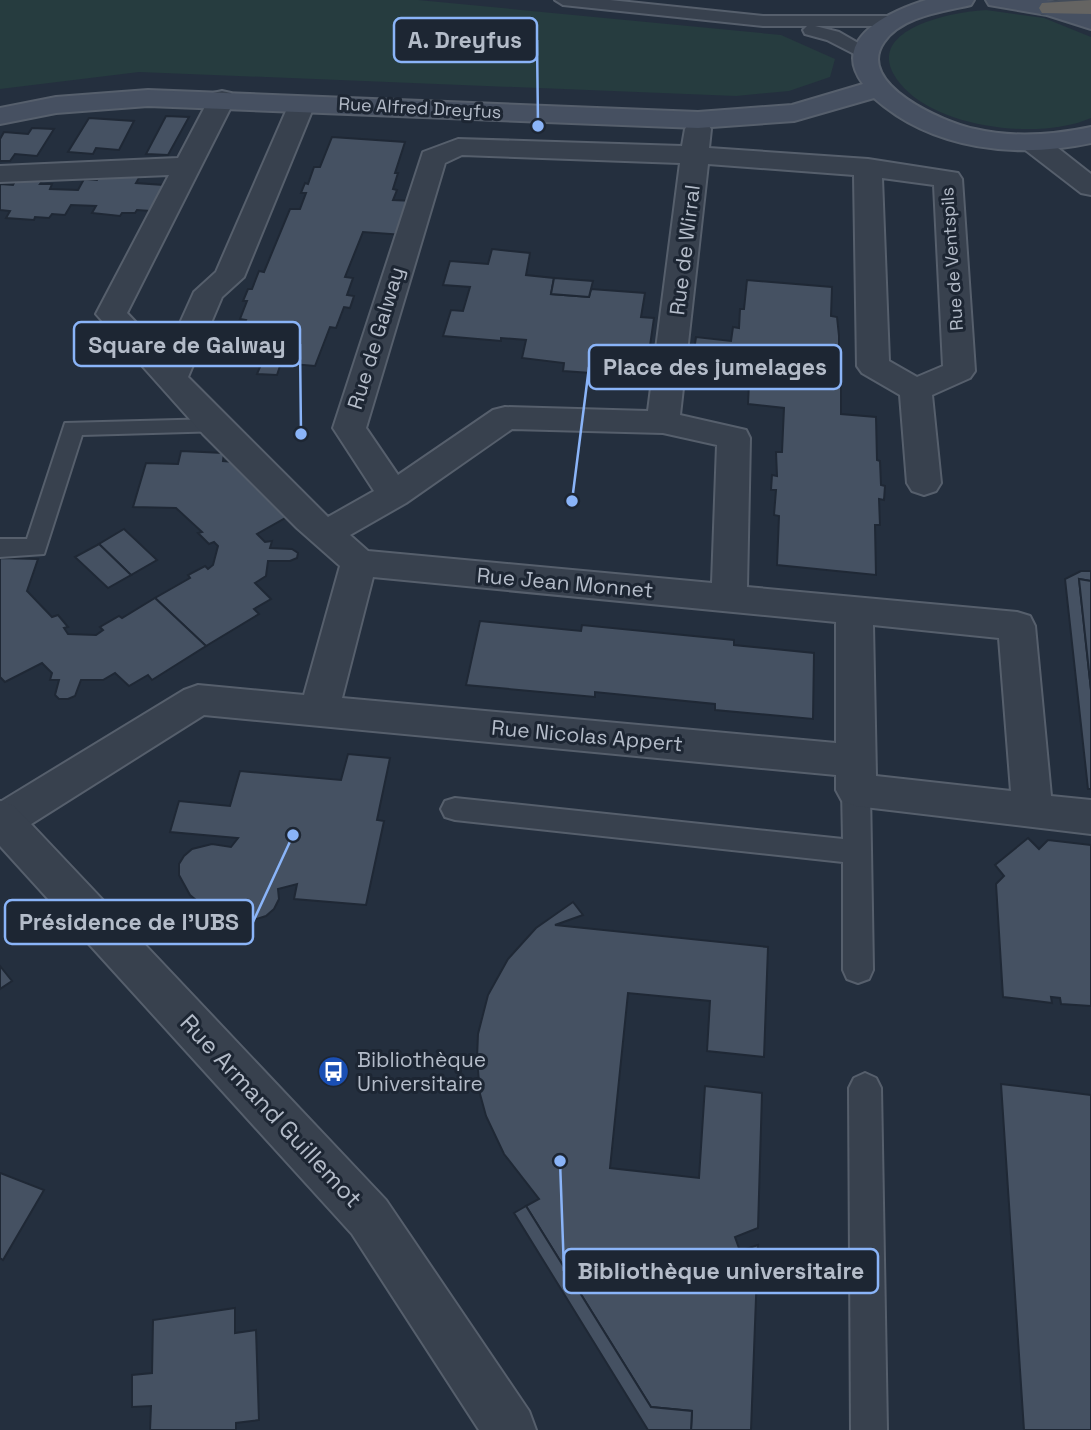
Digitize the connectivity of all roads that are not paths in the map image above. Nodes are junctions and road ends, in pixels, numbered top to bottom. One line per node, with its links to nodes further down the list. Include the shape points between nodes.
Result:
1 (563, 0): 8 (lane)
2 (962, 0): 6 (main road, via 919,8)
3 (998, 0): 5 (main road)
4 (1091, 7): 5 (highway)
5 (1051, 8): 7 (main road)
6 (890, 21): 8 (lane); 9 (main road, via 877,32)
7 (1091, 22)
8 (782, 23): 9 (lane, via 833,36)
9 (866, 55): 10 (main road, via 867,67)
10 (880, 89): 15 (main road, Rue Alfred Dreyfus, via 794,113); 17 (main road, via 934,124 982,138)
11 (222, 99): 12 (main road, Rue Alfred Dreyfus); 14 (main road, Rue Alfred Dreyfus, via 148,98 56,105); 20 (street)
12 (467, 110): 15 (main road, Rue Alfred Dreyfus); 18 (street)
13 (299, 111): 24 (street, via 229,277 209,292)
14 (0, 116)
15 (698, 120): 19 (street, Rue de Wirral)
16 (1091, 135): 17 (main road)
17 (1034, 143): 23 (street)
18 (458, 147): 19 (street, Rue de Ventspils); 29 (street, Rue de Galway, via 433,158 349,428)
19 (697, 155): 21 (street, Rue de Ventspils); 26 (street, Rue de Wirral)
20 (187, 166): 22 (street); 24 (street, via 111,314)
21 (869, 167): 25 (street, via 873,366); 25 (street, Rue de Ventspils, via 948,179 959,371)
22 (0, 174)
23 (1091, 187)
24 (172, 377): 27 (street)
25 (916, 390): 28 (street)
26 (663, 422): 29 (street, via 505,418); 33 (street, via 734,438)
27 (215, 426): 30 (street); 31 (lane, via 72,428 36,548)
28 (924, 483)
29 (394, 495): 30 (street)
30 (325, 534): 32 (street)
31 (0, 548)
32 (359, 563): 33 (street, Rue Jean Monnet); 35 (street)
33 (729, 598): 34 (street, Rue Jean Monnet)
34 (854, 610): 36 (street); 38 (street, Rue Jean Monnet, via 1017,626)
35 (319, 711): 36 (street, Rue Nicolas Appert); 40 (street, Rue Nicolas Appert, via 198,700)
36 (856, 775): 38 (street, Rue Nicolas Appert); 41 (lane)
37 (455, 809): 41 (lane)
38 (1032, 809): 39 (street, Rue Nicolas Appert)
39 (1091, 817)
40 (2, 820): 44 (street, Rue Armand Guillemot, via 369,1217)
41 (857, 852): 42 (lane)
42 (858, 970)
43 (865, 1088): 45 (lane)
44 (510, 1430)
45 (869, 1430)

